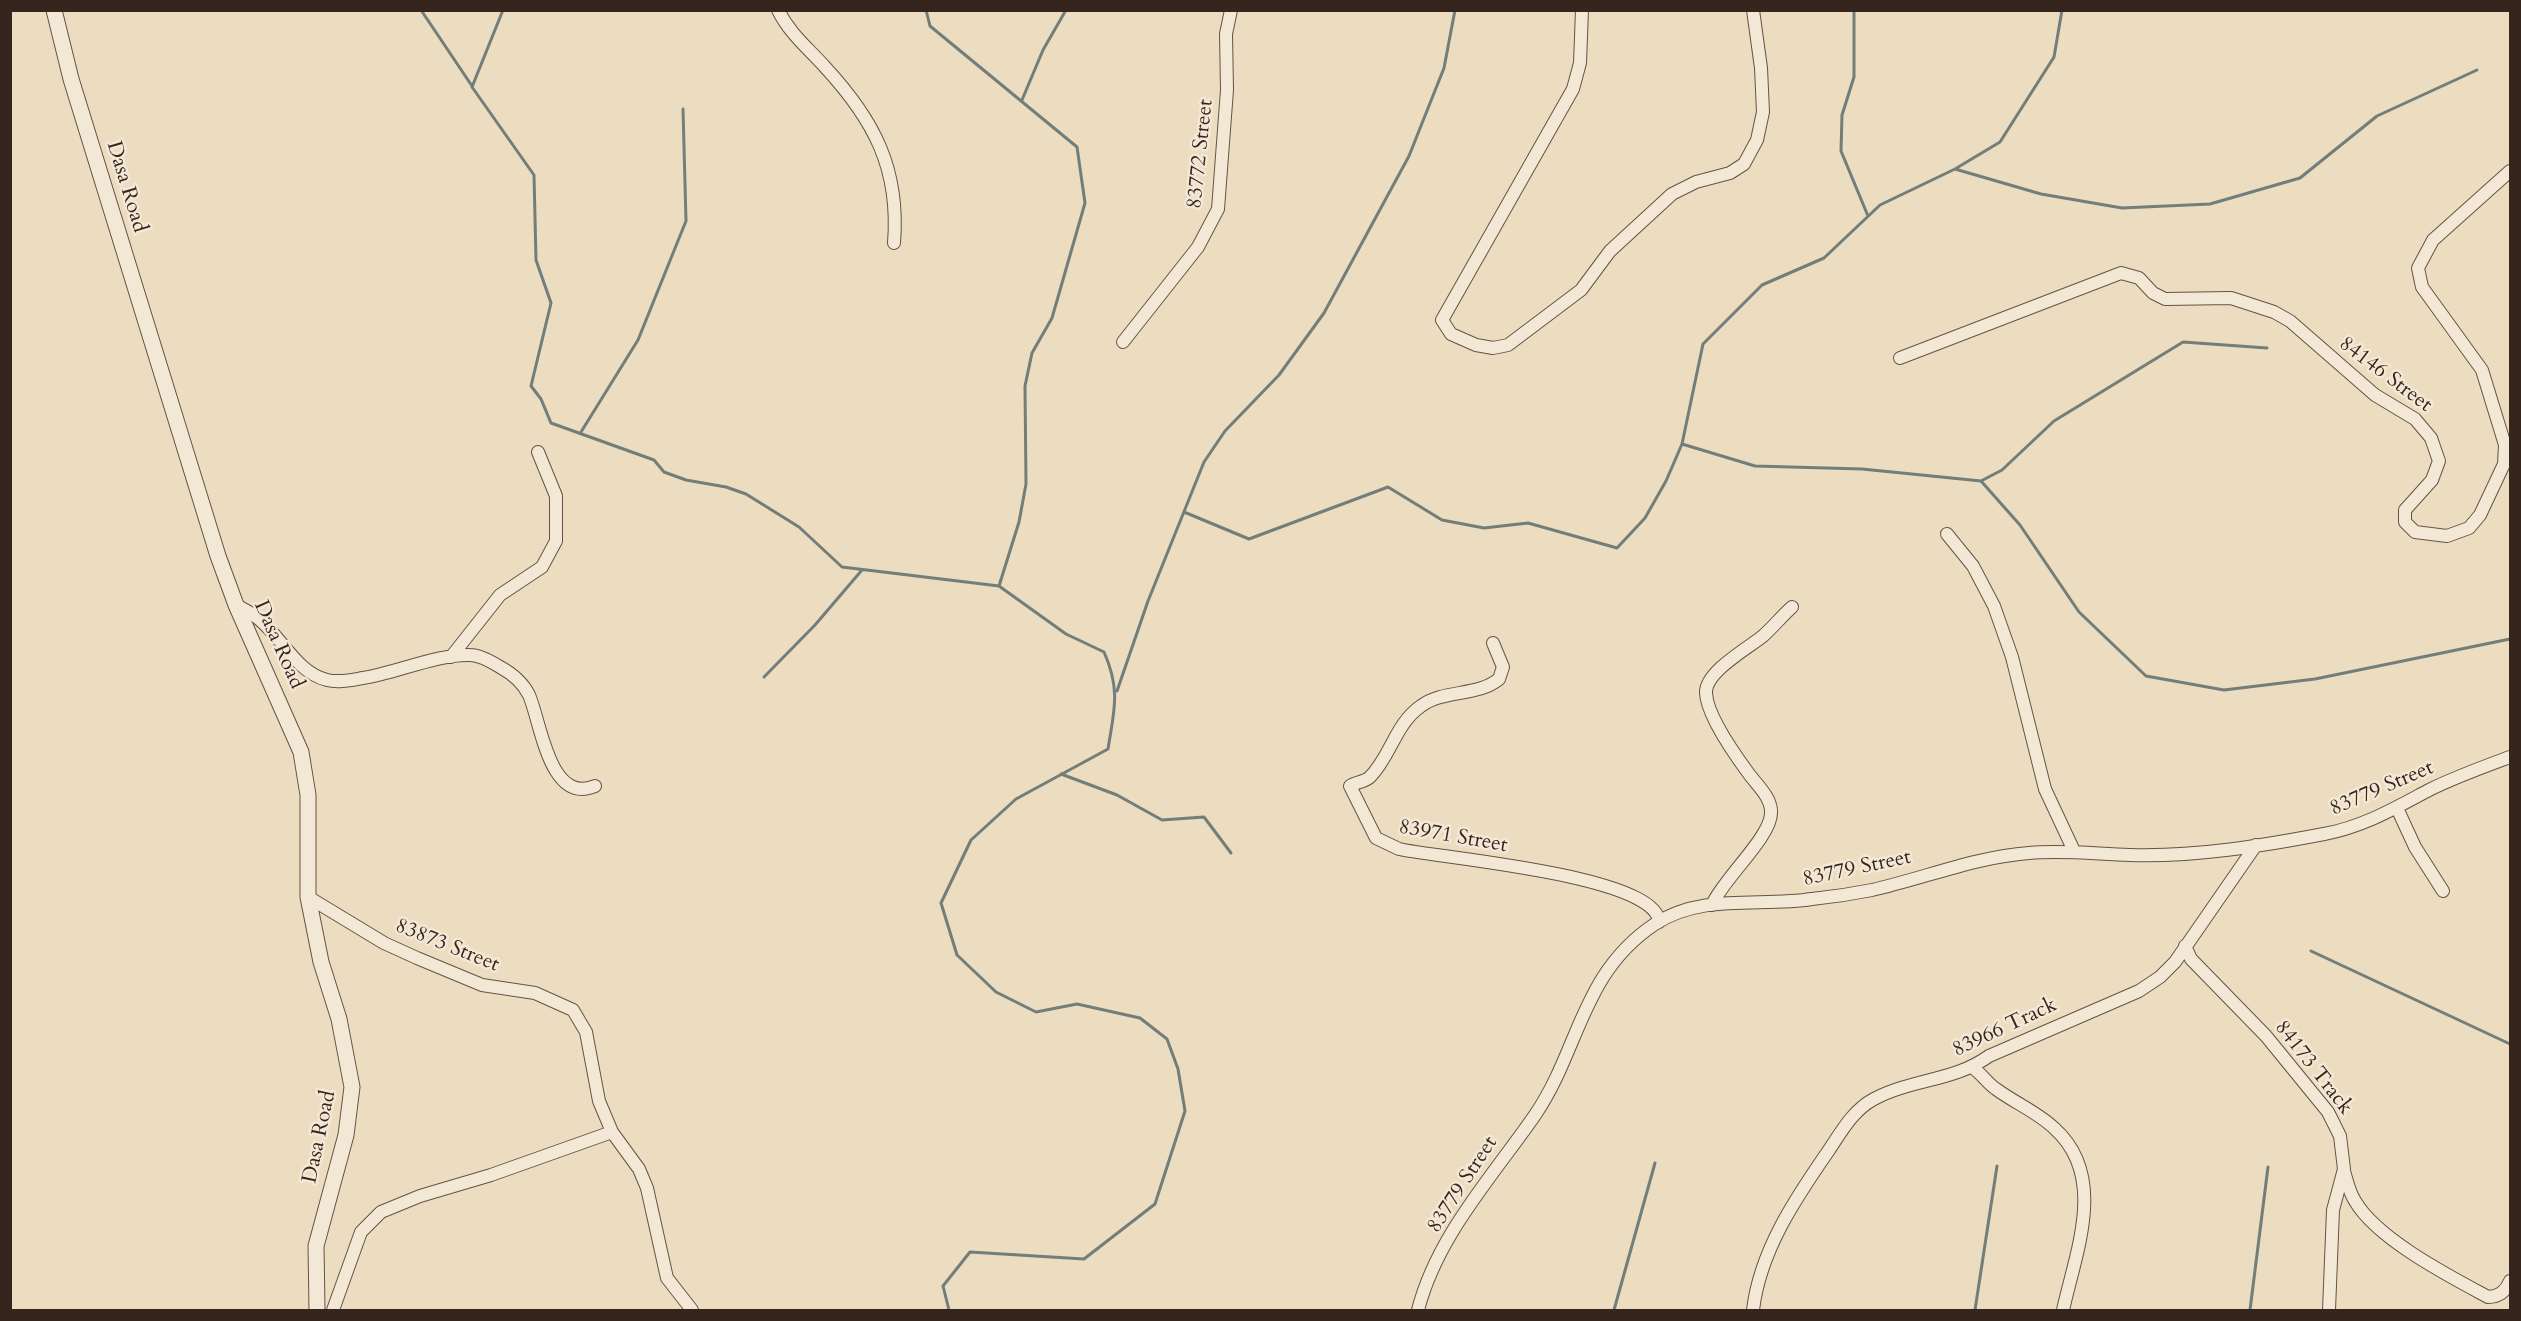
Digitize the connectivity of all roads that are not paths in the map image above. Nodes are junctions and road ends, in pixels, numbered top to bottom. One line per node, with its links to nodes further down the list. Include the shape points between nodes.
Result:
1 (54, 10): 12 (street, Dasa Road, via 158,367)
2 (778, 10): 7 (street, via 792,34 857,104 872,128 890,185)
3 (1231, 10): 8 (street, 83772 Street, via 1226,34 1227,90 1218,209 1198,247)
4 (1582, 10): 5 (street, via 1580,63 1573,89 1442,320 1451,334 1476,345 1502,347 1521,338 1581,290 1610,251 1672,194 1744,164 1757,140 1763,112)
5 (1753, 10)
6 (2511, 171): 9 (street, 84146 Street, via 2433,240 2418,268 2422,287 2482,370 2505,445 2504,464 2480,515 2458,534 2427,535 2410,529 2405,522 2405,510 2432,480 2438,467 2438,455 2425,429 2354,378 2290,321 2256,305 2231,298 2165,299 2139,278 2121,273)
7 (894, 243)
8 (1123, 342)
9 (1900, 358)
10 (538, 452): 15 (street, via 556,496 556,541 542,567 500,595)
11 (1947, 534): 20 (street, via 1973,566 1994,606 2012,657 2045,789)
12 (236, 605): 15 (street, via 256,617 307,670 327,680 387,674); 22 (street, Dasa Road, via 301,752 309,795)
13 (1792, 607): 23 (street, via 1764,635 1716,672 1708,685 1706,693 1720,729 1772,810 1757,842)
14 (1493, 643): 24 (street, 83971 Street, via 1503,666 1499,679 1422,705 1398,730 1371,776 1350,786 1369,827 1381,842 1399,849 1551,873 1617,889 1655,911)
15 (451, 657): 17 (street, via 472,655 500,667 517,680 528,693 558,773 574,788 585,790)
16 (2511, 757): 18 (street, 83779 Street, via 2432,789)
17 (595, 786)
18 (2397, 808): 19 (street, 83779 Street, via 2347,829); 21 (street, via 2415,847)
19 (2256, 845): 20 (street, 83779 Street, via 2165,855); 25 (street, 83966 Track)
20 (2074, 851): 23 (street, 83779 Street, via 1983,859 1873,889 1782,904 1750,900)
21 (2443, 891)
22 (308, 897): 27 (street, 83873 Street, via 384,943 482,986 535,993 573,1010 586,1032 599,1101); 30 (street, Dasa Road, via 352,1087 346,1135 316,1246)
23 (1712, 905): 24 (street, 83779 Street, via 1690,907)
24 (1659, 922): 33 (street, 83779 Street, via 1607,968 1546,1096 1462,1218 1422,1295)
25 (2185, 946): 26 (street, 83966 Track, via 2160,978 2139,991 1989,1056); 28 (street, 84173 Track, via 2192,959 2266,1036 2328,1112 2340,1136)
26 (1972, 1068): 34 (street, 83966 Track, via 1875,1098 1853,1116 1807,1182 1775,1238); 35 (street, via 1996,1090 2054,1128 2070,1145 2082,1170 2081,1237)
27 (612, 1132): 31 (street, via 381,1212 361,1232 354,1246); 32 (street, 83873 Street, via 647,1188 667,1278)
28 (2344, 1169): 29 (street, via 2351,1194 2361,1210 2375,1227 2396,1242 2488,1296 2496,1297); 36 (street, 84173 Track, via 2333,1210)
29 (2511, 1281)
30 (317, 1311)
31 (333, 1311)
32 (692, 1311)
33 (1418, 1311)
34 (1753, 1311)
35 (2063, 1311)
36 (2329, 1311)

